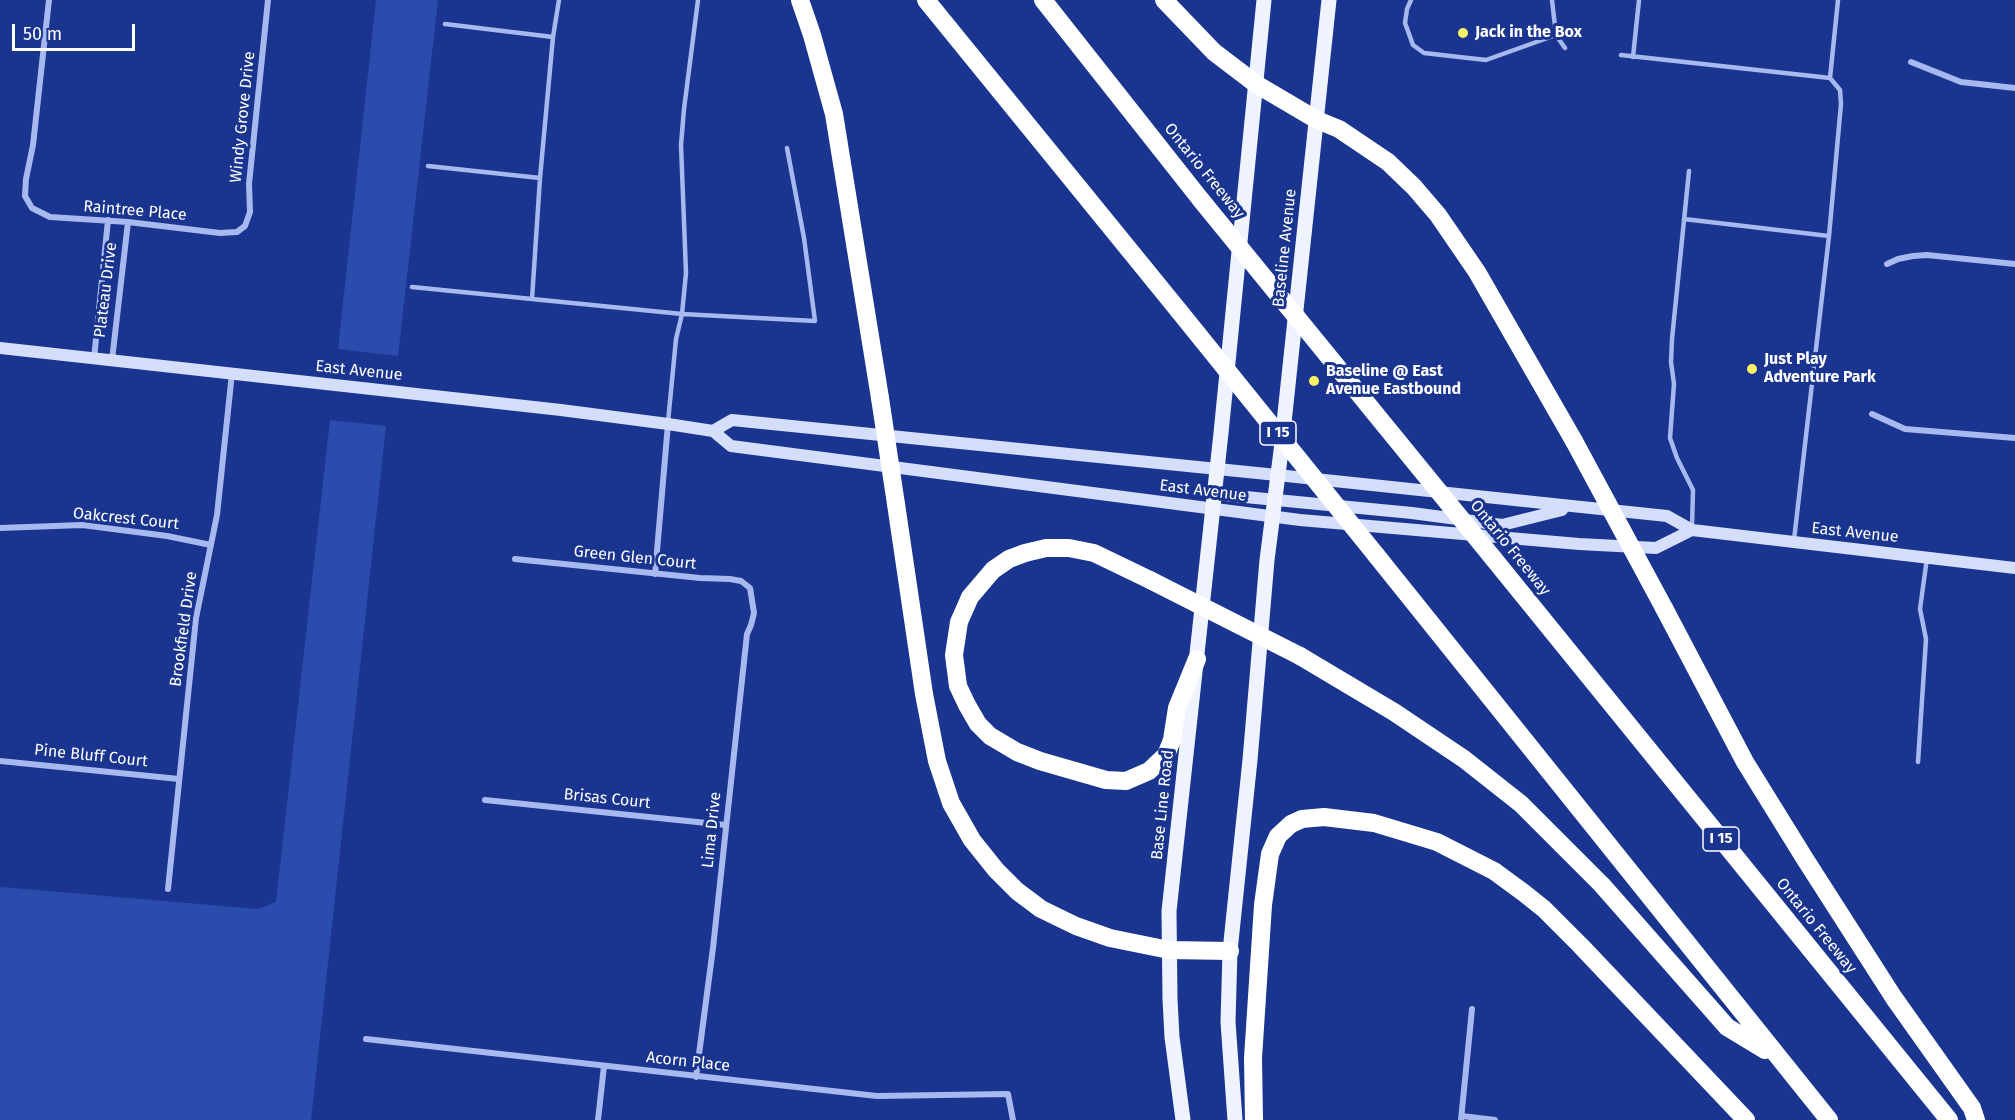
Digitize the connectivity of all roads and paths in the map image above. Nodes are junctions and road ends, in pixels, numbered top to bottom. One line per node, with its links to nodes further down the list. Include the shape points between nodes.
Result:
1 (49, 0): 31 (street, Raintree Place, via 25,196 32,208 50,217)
2 (268, 0): 33 (street, Windy Grove Drive, via 249,184 250,212 245,226)
3 (558, 0): 17 (lane)
4 (699, 0): 39 (lane, via 681,145 686,273)
5 (800, 0): 70 (highway, bridge, via 834,114 924,694 937,761 951,803 972,840 996,870 1041,909 1110,938)
6 (926, 0): 74 (highway, I 15, bridge)
7 (1043, 0): 86 (highway, Ontario Freeway / I 15, bridge)
8 (1164, 0): 23 (highway, via 1214,52)
9 (1264, 0): 23 (main road)
10 (1329, 0): 25 (main road, Baseline Avenue)
11 (1410, 0): 16 (lane, via 1405,23 1413,45 1425,53 1486,60)
12 (1552, 0): 16 (lane)
13 (1639, 0): 20 (lane)
14 (1838, 0): 22 (lane)
15 (445, 24): 17 (lane)
16 (1556, 35): 18 (lane)
17 (553, 37): 29 (lane)
18 (1566, 48)
19 (1620, 56): 20 (lane)
20 (1633, 57): 22 (lane)
21 (1911, 62): 24 (street, via 1961,82)
22 (1830, 78): 34 (lane, via 1840,90 1841,104)
23 (1256, 84): 25 (highway); 48 (main road)
24 (2015, 88)
25 (1317, 120): 49 (main road, Baseline Avenue); 87 (highway, bridge, via 1339,129 1388,162 1438,214 1477,272 1574,441 1745,762 1894,998 1972,1108)
26 (787, 148): 39 (lane, via 816,321)
27 (428, 166): 29 (lane)
28 (1689, 171): 30 (lane)
29 (540, 178): 38 (lane)
30 (1684, 219): 34 (lane); 55 (lane, via 1672,339 1670,438 1693,490)
31 (108, 220): 32 (street, Raintree Place); 41 (street, Plateau Drive)
32 (128, 222): 33 (street, Raintree Place); 42 (street, Plateau Drive)
33 (237, 232)
34 (1829, 236): 56 (lane)
35 (1887, 264): 36 (street, via 1927,255)
36 (2015, 264)
37 (412, 287): 38 (lane)
38 (532, 299): 39 (lane)
39 (682, 314): 45 (lane)
40 (0, 348): 41 (main road, East Avenue)
41 (94, 359): 42 (main road, East Avenue)
42 (112, 361): 43 (main road, East Avenue)
43 (232, 373): 45 (main road, East Avenue); 57 (street, Brookfield Drive)
44 (1872, 414): 47 (street, via 1905,429)
45 (668, 424): 46 (main road, East Avenue); 61 (street)
46 (713, 431): 48 (main road, East Avenue, via 732,420); 51 (main road, East Avenue, via 731,446)
47 (2015, 438)
48 (1217, 470): 49 (main road, East Avenue); 51 (main road)
49 (1277, 475): 50 (main road, Baseline Avenue); 52 (main road, East Avenue)
50 (1274, 499): 51 (main road); 52 (main road, via 1502,525); 53 (main road)
51 (1213, 502): 53 (main road, East Avenue); 63 (main road, Base Line Road)
52 (1572, 507): 55 (main road, East Avenue, via 1667,516)
53 (1272, 517): 55 (main road, East Avenue, via 1656,548); 71 (main road)
54 (0, 528): 57 (street, Oakcrest Court, via 82,525)
55 (1692, 530): 56 (main road, East Avenue)
56 (1794, 543): 58 (main road, East Avenue)
57 (212, 546): 66 (street, Brookfield Drive, via 196,618)
58 (1927, 558): 60 (main road, East Avenue); 65 (lane, via 1920,609 1926,639)
59 (515, 559): 61 (street, Green Glen Court)
60 (2015, 568)
61 (655, 574): 62 (street, Green Glen Court, via 730,579)
62 (750, 588): 68 (street, Lima Drive, via 753,613 747,634)
63 (1197, 659): 70 (main road, Base Line Road, via 1169,911); 74 (highway, bridge, via 1177,708 1166,755 1149,771 1126,781 1106,780 1040,761 990,736 978,724 958,686 954,655 959,622 970,597 993,570 1009,559 1046,548 1069,548 1094,553 1150,580 1300,656 1464,759 1521,804 1602,885 1727,1027)
64 (0, 761): 66 (street, Pine Bluff Court)
65 (1918, 762)
66 (179, 779): 69 (street, Brookfield Drive)
67 (485, 800): 68 (street, Brisas Court)
68 (726, 825): 76 (street, Lima Drive)
69 (168, 889)
70 (1169, 950): 71 (highway); 80 (main road, Base Line Road, via 1172,1037)
71 (1230, 951): 81 (main road, via 1228,1022)
72 (1472, 1009): 77 (street)
73 (366, 1039): 75 (street, Acorn Place)
74 (1777, 1057): 85 (highway, I 15)
75 (604, 1066): 76 (street, Acorn Place); 78 (street)
76 (696, 1077): 79 (street, Acorn Place, via 877,1096 1008,1094)
77 (1461, 1118): 83 (street)
78 (598, 1120)
79 (1013, 1120)
80 (1183, 1120)
81 (1235, 1120)
82 (1254, 1120): 84 (highway, via 1253,1058 1270,854 1278,836 1291,824 1324,817 1374,823 1437,842 1502,877 1545,909)
83 (1496, 1120)
84 (1746, 1120)
85 (1828, 1120)
86 (1949, 1120)
87 (1976, 1120)

